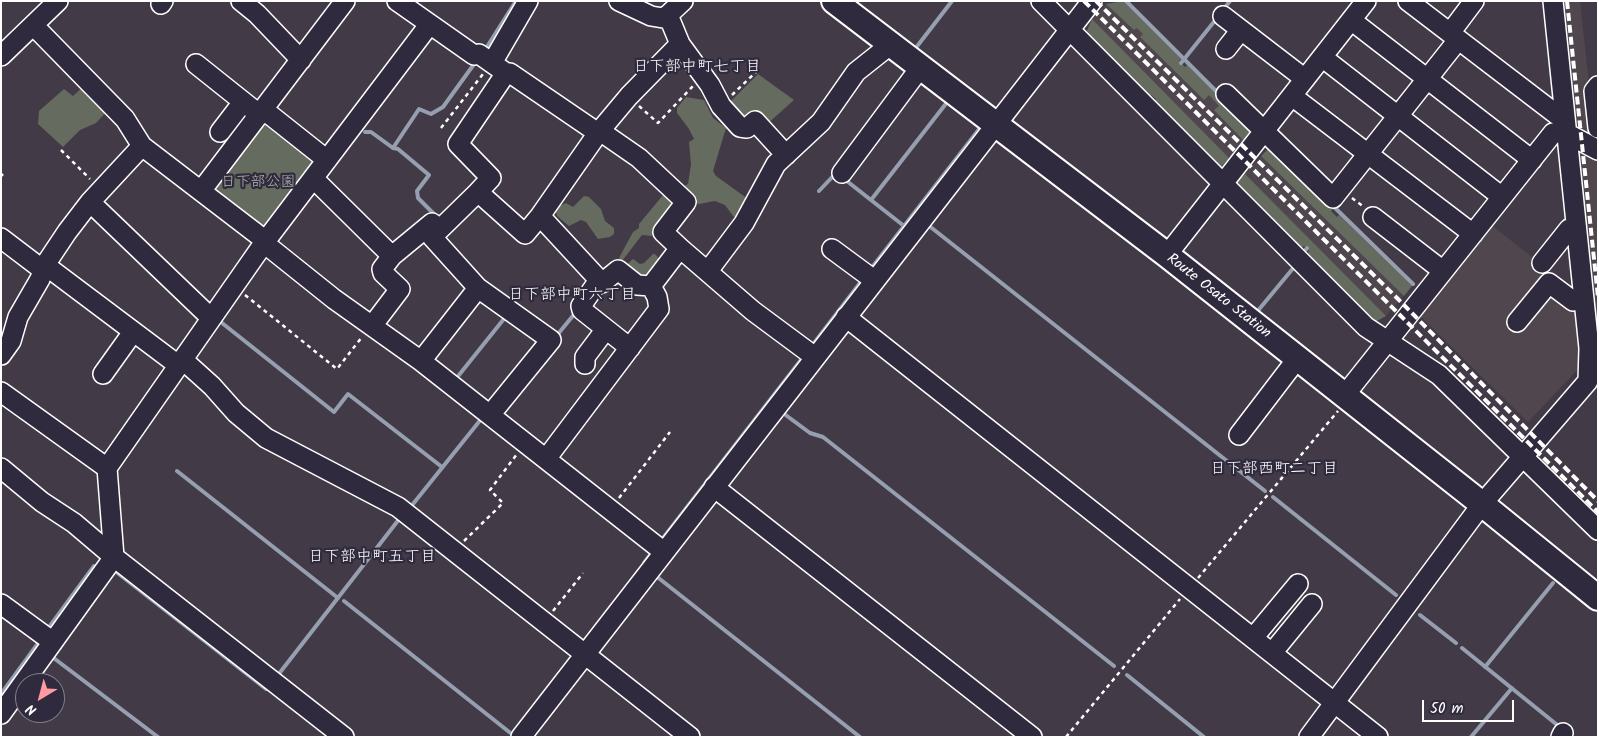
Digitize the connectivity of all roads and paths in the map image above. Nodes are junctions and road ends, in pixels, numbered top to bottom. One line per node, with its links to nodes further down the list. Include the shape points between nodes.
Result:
1 (241, 1): 28 (street)
2 (345, 1): 28 (street)
3 (397, 1): 18 (street)
4 (528, 1): 30 (street)
5 (619, 1): 15 (street, via 651,16 663,18)
6 (683, 1): 15 (street)
7 (834, 1): 24 (main road, Route Osato Station)
8 (1041, 1): 20 (street)
9 (1092, 1): 20 (street)
10 (1366, 1): 17 (street)
11 (1474, 1): 22 (street)
12 (1553, 1): 45 (street)
13 (52, 4): 19 (street)
14 (1416, 4): 22 (street)
15 (668, 15): 23 (street)
16 (1223, 16): 21 (street)
17 (1351, 20): 27 (street); 35 (street)
18 (429, 25): 30 (street); 56 (street)
19 (34, 26): 26 (street); 51 (street, via 125,119)
20 (1069, 30): 44 (street); 61 (street)
21 (1241, 30): 25 (street); 34 (street)
22 (1454, 37): 35 (street); 45 (street)
23 (680, 44): 33 (street); 38 (street)
24 (890, 45): 31 (main road, Route Osato Station); 55 (street, via 856,72 820,122)
25 (1226, 49)
26 (1, 56)
27 (1322, 57): 34 (street); 43 (street)
28 (301, 60): 42 (street)
29 (196, 64): 40 (street)
30 (499, 68): 46 (path); 49 (street); 63 (street, via 458,144 491,178)
31 (920, 68): 44 (main road, Route Osato Station); 58 (street)
32 (756, 72): 41 (path)
33 (703, 75): 38 (path, via 658,123); 41 (street)
34 (1305, 79): 39 (street)
35 (1427, 79): 43 (street); 57 (street)
36 (1598, 86): 47 (street, via 1594,91)
37 (1226, 94): 50 (street)
38 (629, 96): 49 (street)
39 (1292, 96): 50 (street); 54 (street)
40 (243, 102): 42 (street); 48 (street)
41 (721, 106): 55 (street, via 740,127 747,128 756,121)
42 (262, 113): 56 (street); 62 (street)
43 (1398, 116): 54 (street); 65 (street)
44 (994, 125): 75 (main road, Route Osato Station); 82 (street)
45 (1565, 127): 53 (street); 57 (street, via 1553,134); 68 (street)
46 (441, 128)
47 (1598, 128)
48 (220, 132)
49 (599, 132): 66 (street); 73 (street, via 639,158 686,202 663,232)
50 (1263, 132): 60 (street, via 1333,198); 61 (street)
51 (142, 146): 62 (street); 64 (street)
52 (61, 150): 64 (path)
53 (1598, 150)
54 (1368, 154): 60 (street); 70 (street)
55 (786, 155): 79 (street, via 767,177 744,223)
56 (327, 160): 59 (street)
57 (1532, 160): 65 (street)
58 (842, 173)
59 (313, 178): 72 (street); 76 (street)
60 (1347, 180): 67 (path, via 1359,189 1352,198 1373,214)
61 (1223, 184): 75 (street); 93 (street, via 1366,328)
62 (201, 191): 72 (street)
63 (478, 192): 66 (street, via 525,234); 69 (street)
64 (96, 196): 78 (street); 88 (street)
65 (1502, 197): 70 (street)
66 (540, 216): 81 (street)
67 (1373, 218): 80 (street)
68 (1576, 228): 77 (street, via 1569,228); 86 (street)
69 (439, 230): 76 (street, via 432,223); 85 (street, via 432,237)
70 (1473, 234): 80 (street)
71 (1, 238): 78 (street)
72 (265, 242): 83 (street); 90 (street)
73 (680, 248): 79 (street); 84 (street)
74 (832, 249): 82 (street)
75 (1166, 255): 97 (main road, Route Osato Station)
76 (392, 256): 90 (street, via 382,269 383,273 400,288)
77 (1542, 263)
78 (44, 267): 92 (street); 95 (street, via 18,317 11,341)
79 (708, 271): 96 (street)
80 (1443, 271): 93 (street)
81 (599, 280): 84 (street, via 602,284 618,270 637,285); 91 (street, via 581,306)
82 (874, 280): 87 (street)
83 (234, 285): 88 (street); 90 (path, via 337,369)
84 (651, 286): 94 (street, via 660,309)
85 (478, 288): 98 (street); 104 (street, via 551,340)
86 (1584, 299): 89 (street, via 1573,301 1549,282); 108 (street, via 1589,348 1588,381)
87 (846, 317): 96 (street); 121 (street)
88 (211, 318): 99 (street)
89 (1517, 322)
90 (371, 326): 98 (street)
91 (606, 329): 94 (street); 100 (street, via 585,357)
92 (133, 332): 99 (street); 101 (street)
93 (1387, 341): 103 (street); 108 (street, via 1439,375)
94 (630, 348): 109 (street)
95 (1, 355)
96 (815, 357): 112 (street)
97 (1298, 359): 103 (main road, Route Osato Station); 105 (street)
98 (421, 361): 104 (street)
99 (180, 362): 111 (street); 116 (street, via 212,386 236,413 266,438 398,507)
100 (585, 364)
101 (103, 374)
102 (1, 392): 111 (street)
103 (1346, 397): 113 (main road, Route Osato Station); 121 (path)
104 (490, 415): 107 (street)
105 (1241, 424)
106 (670, 432): 114 (path)
107 (525, 443): 109 (street); 116 (path, via 490,490 503,503)
108 (1523, 456): 113 (street); 115 (street)
109 (546, 459): 114 (street)
110 (1, 468): 118 (street)
111 (107, 468): 118 (street)
112 (714, 487): 117 (street); 135 (street)
113 (1482, 504): 122 (main road, Route Osato Station); 130 (street)
114 (610, 509): 117 (street)
115 (1598, 530)
116 (454, 551): 125 (street)
117 (664, 552): 129 (street)
118 (114, 557): 127 (street); 132 (street)
119 (583, 573): 125 (path)
120 (1298, 584): 126 (street)
121 (1189, 588): 126 (street); 136 (path)
122 (1598, 598)
123 (1, 604): 127 (street)
124 (1312, 604): 128 (street)
125 (545, 622): 129 (street)
126 (1253, 638): 128 (street)
127 (53, 642): 131 (street)
128 (1272, 653): 130 (street)
129 (585, 654): 133 (street); 134 (street)
130 (1335, 703): 137 (street); 138 (street)
131 (1, 714)
132 (344, 737)
133 (521, 737)
134 (690, 737)
135 (1032, 737)
136 (1066, 737)
137 (1310, 737)
138 (1378, 737)

